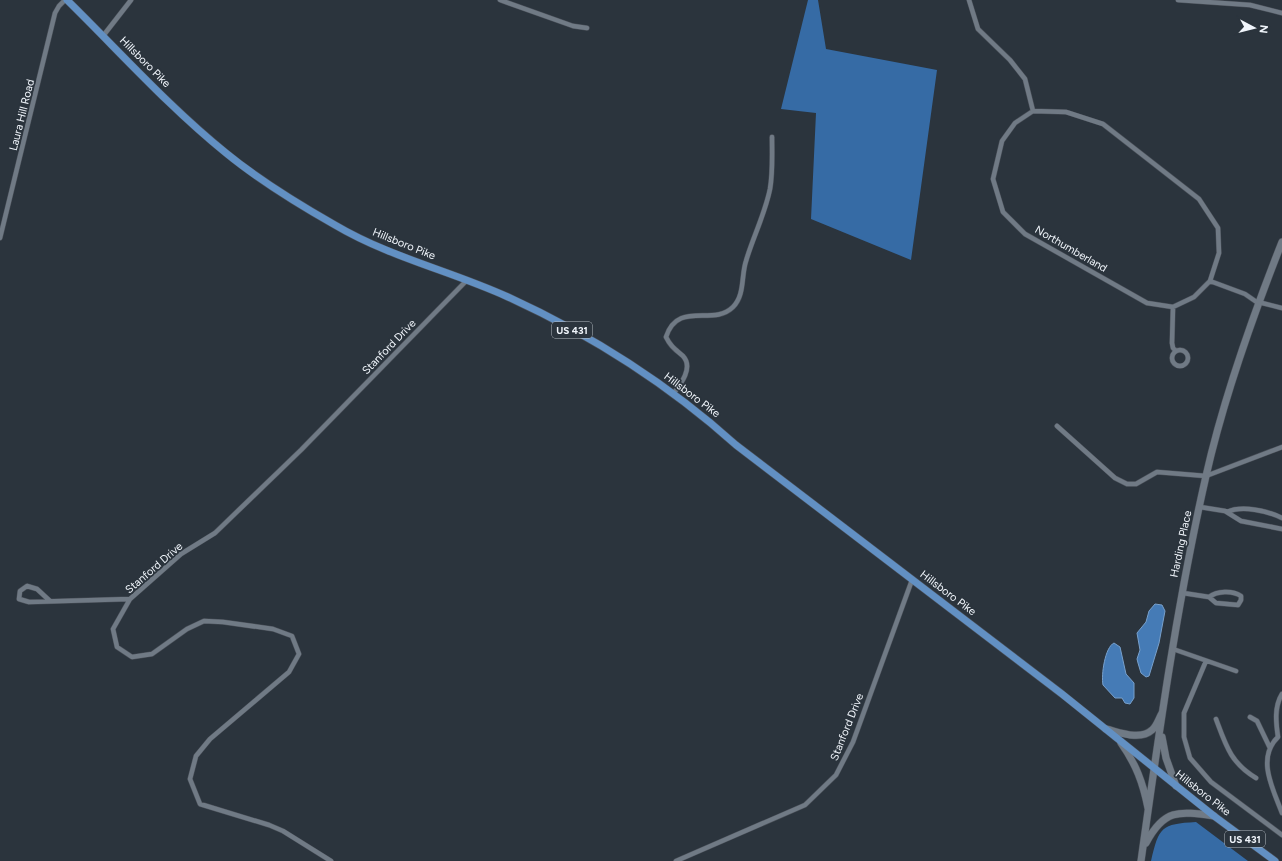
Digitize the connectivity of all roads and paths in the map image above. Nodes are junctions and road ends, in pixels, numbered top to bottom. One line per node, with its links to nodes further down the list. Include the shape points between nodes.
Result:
1 (66, 0): 9 (main road, Hillsboro Pike / US 431); 12 (street, Laura Hill Road, via 55,13)
2 (131, 0): 9 (street)
3 (500, 0): 8 (street, via 573,26)
4 (969, 0): 10 (street, via 978,29 1010,60 1025,79)
5 (1178, 0): 6 (street)
6 (1192, 1): 7 (street, via 1250,5)
7 (1282, 13)
8 (587, 28)
9 (103, 36): 14 (main road, Hillsboro Pike / US 431, via 226,153 285,194 369,243)
10 (1033, 111): 15 (street, via 1066,112 1103,124 1199,199 1218,228 1220,253); 17 (street, Northumberland, via 1015,123 1002,141 993,179 1003,212 1026,234 1147,303)
11 (772, 137): 20 (street, via 770,187 745,262 738,300 732,308 723,313 686,317 675,321 669,328 666,337 671,348 684,358 686,366 685,377)
12 (0, 238)
13 (1282, 242): 16 (main road, Harding Place)
14 (467, 280): 20 (main road, Hillsboro Pike / US 431, via 506,296 596,342); 31 (street, Stanford Drive, via 301,450 215,533 181,554)
15 (1210, 281): 16 (street, via 1245,294); 17 (street, via 1194,297)
16 (1258, 303): 18 (street); 23 (main road, Harding Place, via 1239,356)
17 (1173, 307): 19 (street, via 1172,343)
18 (1282, 308)
19 (1176, 351)
20 (673, 394): 28 (main road, Hillsboro Pike / US 431)
21 (1057, 426): 23 (street, via 1115,478 1127,484 1136,484 1157,472)
22 (1282, 447): 23 (street)
23 (1206, 476): 24 (main road, Harding Place)
24 (1200, 507): 25 (street); 29 (main road, Harding Place)
25 (1227, 512): 26 (street, via 1238,508); 27 (street, via 1241,521)
26 (1282, 518)
27 (1282, 529)
28 (912, 580): 40 (main road, Hillsboro Pike / US 431); 53 (street, Stanford Drive, via 853,742 836,775 805,805)
29 (1182, 593): 30 (street); 33 (main road, Harding Place)
30 (1209, 597): 30 (street, via 1216,603 1234,605 1240,604 1241,600 1241,596 1237,594 1217,592)
31 (130, 599): 32 (street); 52 (street, Stanford Drive, via 113,629 117,648 132,657 152,654 186,629 204,621 273,629 292,636 300,654 289,672 210,739 196,756 190,779 200,804 283,831)
32 (50, 601): 32 (street, via 37,589 27,586 20,591 19,599 29,602)
33 (1173, 649): 34 (street); 37 (main road, Harding Place)
34 (1206, 661): 35 (street); 50 (street, via 1184,713 1184,737 1190,758 1211,782)
35 (1236, 671)
36 (1282, 694): 43 (street, via 1278,700 1276,720 1278,737)
37 (1164, 709): 40 (main road, via 1152,730 1139,735 1124,734); 41 (main road, Harding Place)
38 (1250, 717): 43 (street, via 1257,720)
39 (1216, 719): 45 (street, via 1229,754 1244,772)
40 (1105, 728): 42 (main road, Hillsboro Pike / US 431)
41 (1161, 730): 44 (main road, Harding Place); 46 (main road, via 1166,758)
42 (1118, 740): 44 (main road, Hillsboro Pike / US 431); 48 (main road, via 1137,769)
43 (1270, 748): 47 (street, via 1267,764 1269,778)
44 (1155, 770): 46 (main road, Hillsboro Pike / US 431); 48 (main road, Harding Place)
45 (1256, 778)
46 (1176, 786): 49 (main road, Hillsboro Pike / US 431)
47 (1282, 812)
48 (1149, 814): 51 (main road, Harding Place)
49 (1214, 816): 51 (main road, via 1191,813 1163,818); 55 (main road, Hillsboro Pike / US 431)
50 (1282, 835)
51 (1143, 849): 54 (main road, Harding Place)
52 (331, 861)
53 (676, 861)
54 (1141, 861)
55 (1275, 861)

